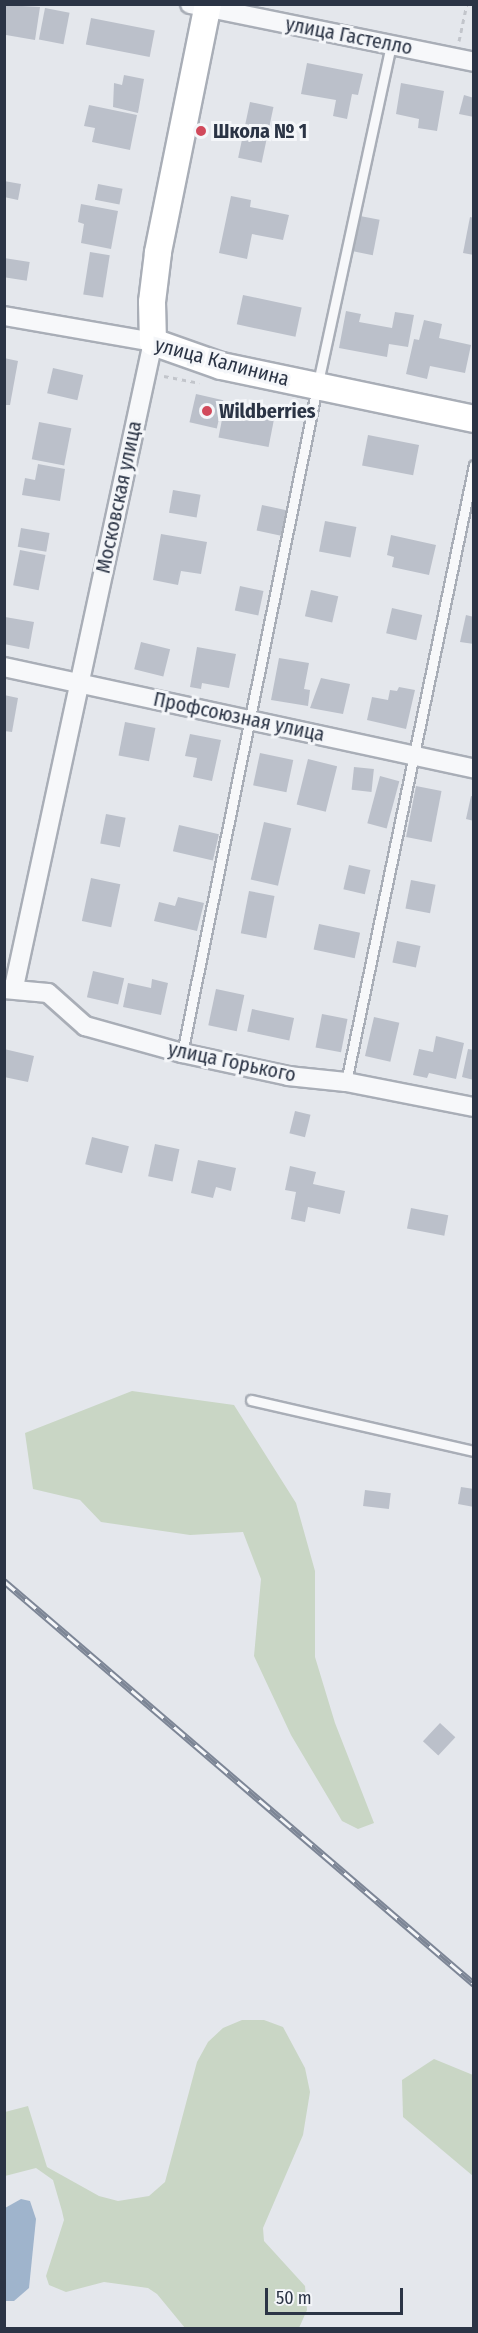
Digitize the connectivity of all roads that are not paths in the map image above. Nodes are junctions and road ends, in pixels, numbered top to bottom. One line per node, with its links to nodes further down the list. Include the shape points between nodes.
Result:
1 (202, 6): 2 (street, улица Гастелло); 5 (main road, Московская улица, via 158,253 152,302)
2 (391, 45): 3 (street, улица Гастелло); 6 (lane)
3 (465, 60)
4 (4, 316): 5 (street, улица Калинина)
5 (153, 342): 6 (main road, улица Калинина, via 220,366); 10 (street, Московская улица)
6 (317, 387): 7 (main road, улица Калинина); 11 (lane)
7 (474, 419)
8 (474, 465): 12 (lane)
9 (4, 667): 10 (street, Профсоюзная улица)
10 (79, 682): 11 (street, Профсоюзная улица); 14 (street, Московская улица)
11 (250, 719): 12 (street, Профсоюзная улица); 15 (lane)
12 (414, 756): 13 (street, Профсоюзная улица); 16 (lane)
13 (474, 769)
14 (9, 988): 15 (street, улица Горького, via 48,993 85,1026)
15 (183, 1053): 16 (street, улица Горького, via 288,1076)
16 (346, 1082): 17 (street, улица Горького)
17 (474, 1107)
18 (251, 1400): 19 (lane)
19 (474, 1451)

